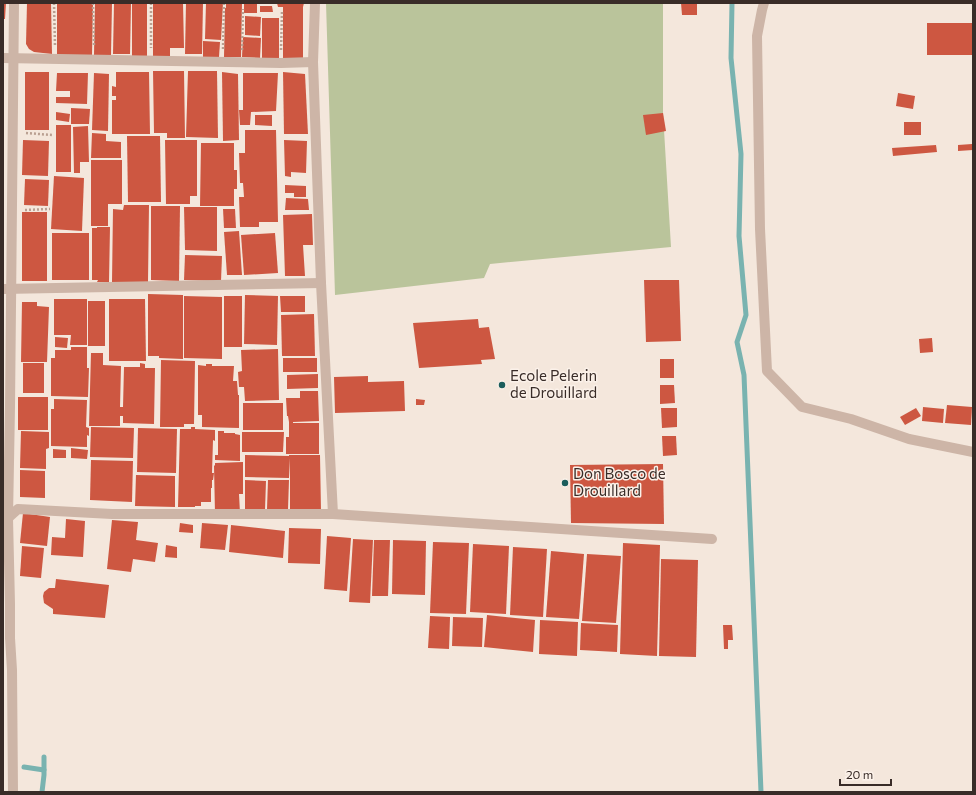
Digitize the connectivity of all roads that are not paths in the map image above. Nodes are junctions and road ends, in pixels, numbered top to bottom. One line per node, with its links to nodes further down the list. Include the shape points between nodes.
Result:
1 (14, 3): 5 (street)
2 (315, 3): 6 (street)
3 (764, 3): 9 (street, via 758,36 760,229 766,371 802,407 851,419 910,439)
4 (3, 58): 5 (street)
5 (14, 58): 6 (street); 8 (street, via 12,210)
6 (313, 62): 7 (street)
7 (321, 283): 8 (street); 10 (street)
8 (7, 289): 11 (street, via 10,407)
9 (973, 452)
10 (333, 514): 11 (street, via 112,514 18,509); 12 (street)
11 (6, 518): 13 (street, via 12,670)
12 (712, 540)
13 (8, 753): 14 (street)
14 (14, 792)

